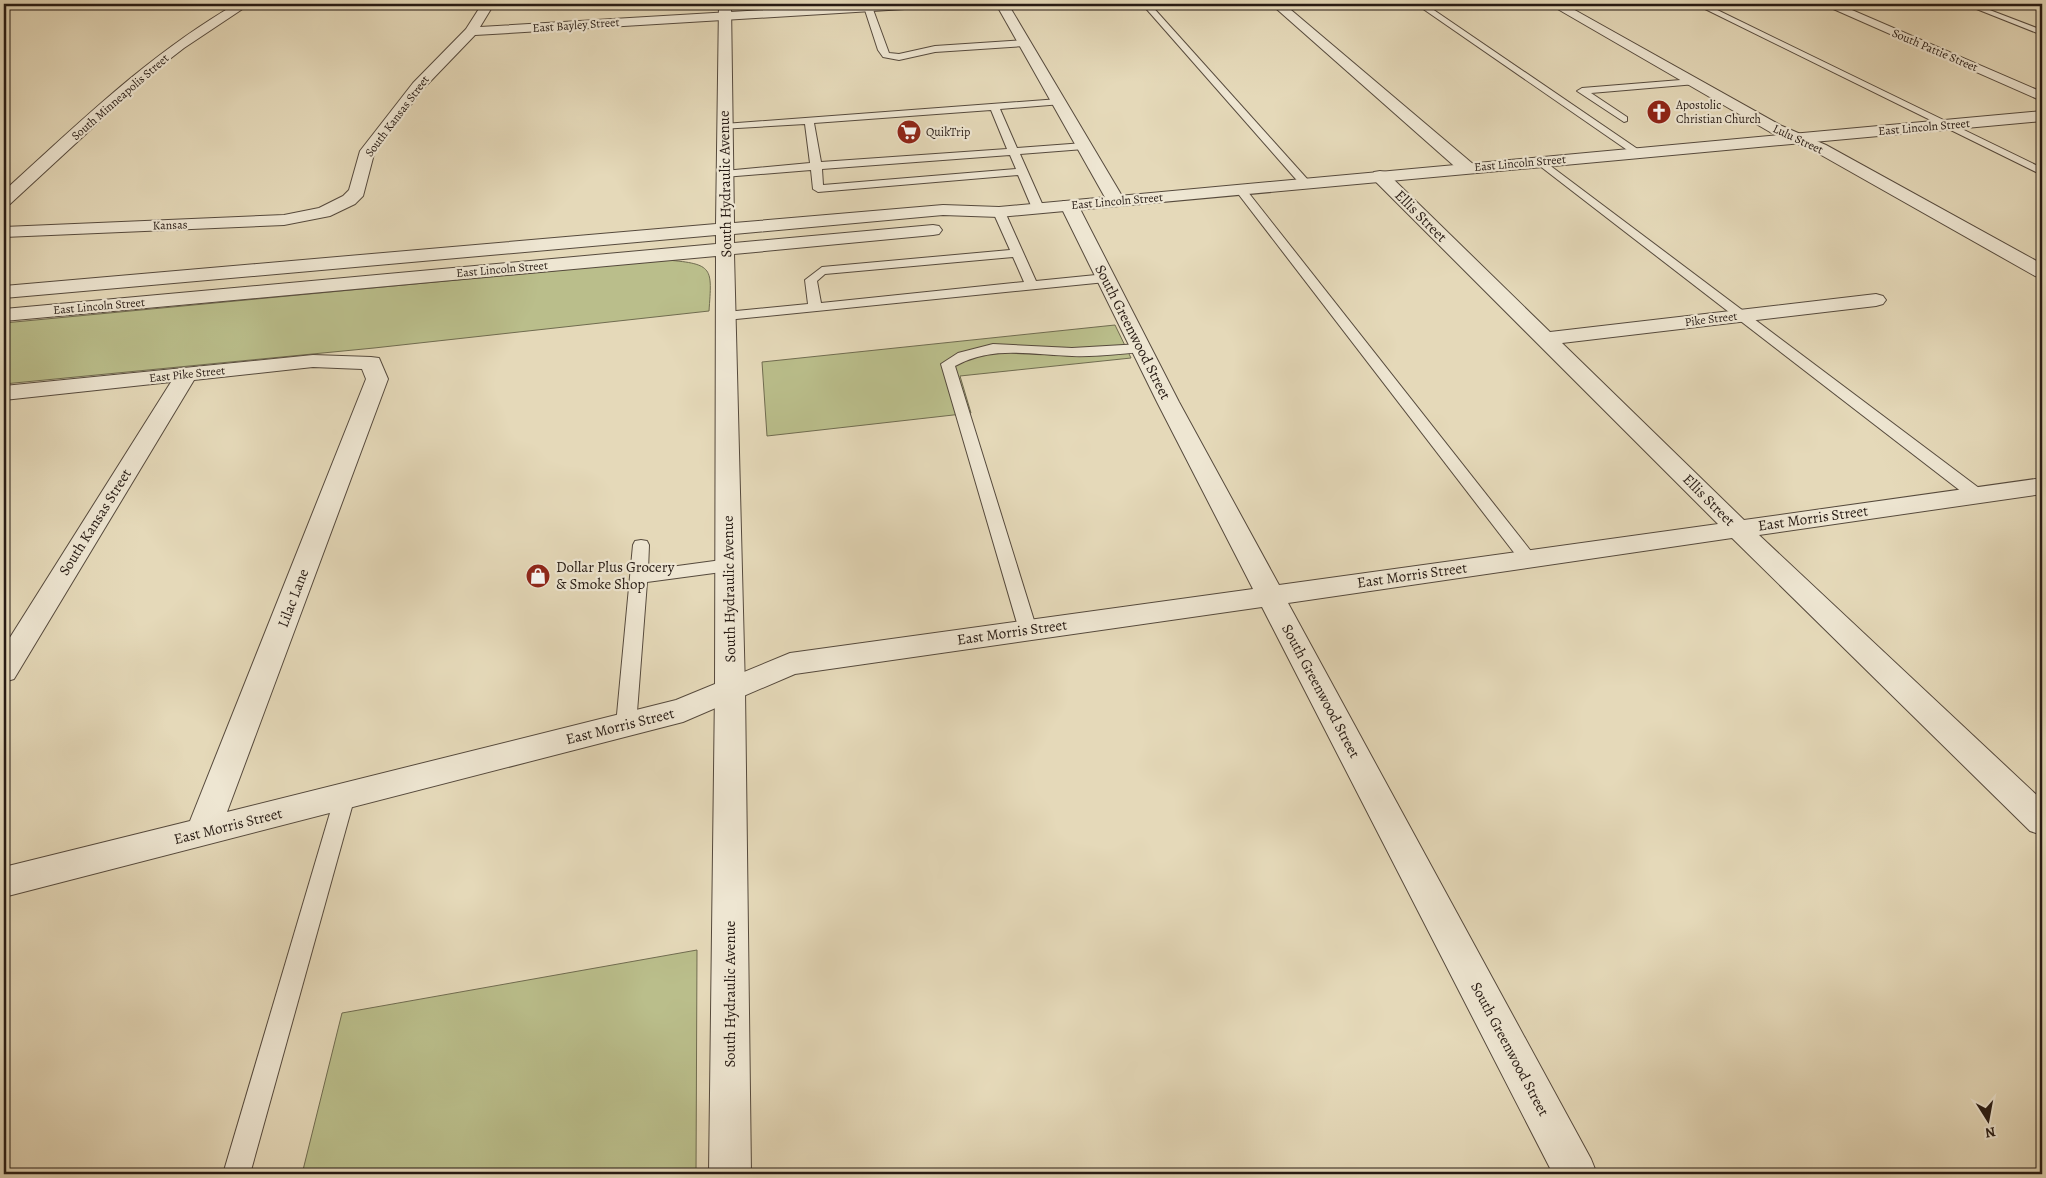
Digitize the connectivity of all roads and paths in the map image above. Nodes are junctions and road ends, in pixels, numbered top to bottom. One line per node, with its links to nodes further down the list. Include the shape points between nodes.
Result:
1 (244, 4): 39 (street, South Minneapolis Street, via 189,38 140,76)
2 (488, 4): 14 (street, South Kansas Street)
3 (921, 4): 12 (street, East Bayley Street)
4 (1002, 4): 16 (street)
5 (1146, 4): 37 (lane)
6 (1277, 4): 32 (street)
7 (1420, 4): 29 (lane)
8 (1555, 4): 17 (street, Lulu Street)
9 (1698, 4): 24 (lane)
10 (1828, 4): 18 (street, South Pattie Street)
11 (1968, 4): 15 (lane)
12 (868, 5): 13 (street, East Bayley Street); 16 (lane, via 886,55 899,57 935,49)
13 (725, 10): 14 (street, East Bayley Street); 25 (street, South Hydraulic Avenue)
14 (471, 31): 42 (street, South Kansas Street, via 418,86 366,154 357,192)
15 (2042, 32)
16 (1024, 43): 19 (street)
17 (1693, 82): 22 (lane, via 1582,91); 26 (street, Lulu Street)
18 (2042, 97)
19 (1059, 102): 20 (lane); 27 (street)
20 (994, 107): 23 (lane); 28 (lane)
21 (2042, 116): 24 (street, East Lincoln Street)
22 (1624, 119)
23 (809, 120): 25 (lane); 31 (lane)
24 (1946, 125): 26 (street, East Lincoln Street); 34 (lane)
25 (724, 126): 35 (street, South Hydraulic Avenue)
26 (1797, 138): 29 (street, East Lincoln Street); 48 (street, Lulu Street)
27 (1084, 146): 28 (lane); 40 (street)
28 (1013, 150): 31 (lane); 33 (lane)
29 (1637, 152): 30 (street, East Lincoln Street)
30 (1540, 161): 32 (street, East Lincoln Street); 56 (lane)
31 (816, 166): 33 (lane, via 818,189); 35 (lane)
32 (1467, 168): 36 (street, East Lincoln Street)
33 (1022, 172): 43 (lane)
34 (2042, 172)
35 (724, 174): 46 (street, South Hydraulic Avenue)
36 (1380, 176): 37 (street, East Lincoln Street); 57 (street, Ellis Street)
37 (1304, 183): 38 (street, East Lincoln Street)
38 (1240, 189): 40 (street, East Lincoln Street); 66 (lane)
39 (4, 200)
40 (1116, 201): 41 (street, East Lincoln Street)
41 (1070, 206): 43 (street, East Lincoln Street); 49 (street, South Greenwood Street)
42 (334, 207): 45 (street, Kansas, via 284,220)
43 (1038, 208): 44 (street, East Lincoln Street)
44 (999, 212): 46 (street, East Lincoln Street, via 948,229); 47 (lane)
45 (4, 232)
46 (726, 238): 51 (street, East Lincoln Street); 54 (street, East Lincoln Street); 55 (street, South Hydraulic Avenue)
47 (1017, 254): 50 (lane); 53 (lane, via 822,272 811,280)
48 (2042, 272)
49 (1106, 278): 50 (lane); 58 (street, South Greenwood Street)
50 (1031, 285): 53 (lane)
51 (4, 292)
52 (1876, 300): 56 (street, Pike Street)
53 (815, 307): 55 (lane)
54 (4, 315)
55 (726, 316): 67 (street, South Hydraulic Avenue)
56 (1742, 316): 57 (street, Pike Street); 63 (lane)
57 (1546, 339): 64 (street, Ellis Street)
58 (1141, 348): 69 (street, South Greenwood Street); 70 (lane, via 1069,352 1009,346 961,355 948,364)
59 (371, 363): 60 (street, East Pike Street, via 313,361); 76 (street, Lilac Lane, via 377,379)
60 (187, 374): 61 (street, East Pike Street); 71 (street, South Kansas Street)
61 (4, 393)
62 (2042, 486): 63 (street, East Morris Street)
63 (1977, 495): 64 (street, East Morris Street)
64 (1738, 529): 66 (street, East Morris Street); 75 (street, Ellis Street)
65 (641, 545): 68 (lane)
66 (1528, 559): 69 (street, East Morris Street)
67 (729, 564): 68 (lane); 72 (street, South Hydraulic Avenue)
68 (639, 576): 73 (lane)
69 (1270, 596): 70 (street, East Morris Street); 80 (street, South Greenwood Street)
70 (1028, 630): 72 (street, East Morris Street, via 790,664)
71 (4, 671)
72 (730, 690): 73 (street, East Morris Street, via 683,710); 79 (street, South Hydraulic Avenue)
73 (626, 725): 74 (street, East Morris Street)
74 (345, 796): 76 (street, East Morris Street); 78 (lane)
75 (2042, 821)
76 (202, 832): 77 (street, East Morris Street)
77 (4, 882)
78 (236, 1174)
79 (730, 1174)
80 (1576, 1174)

